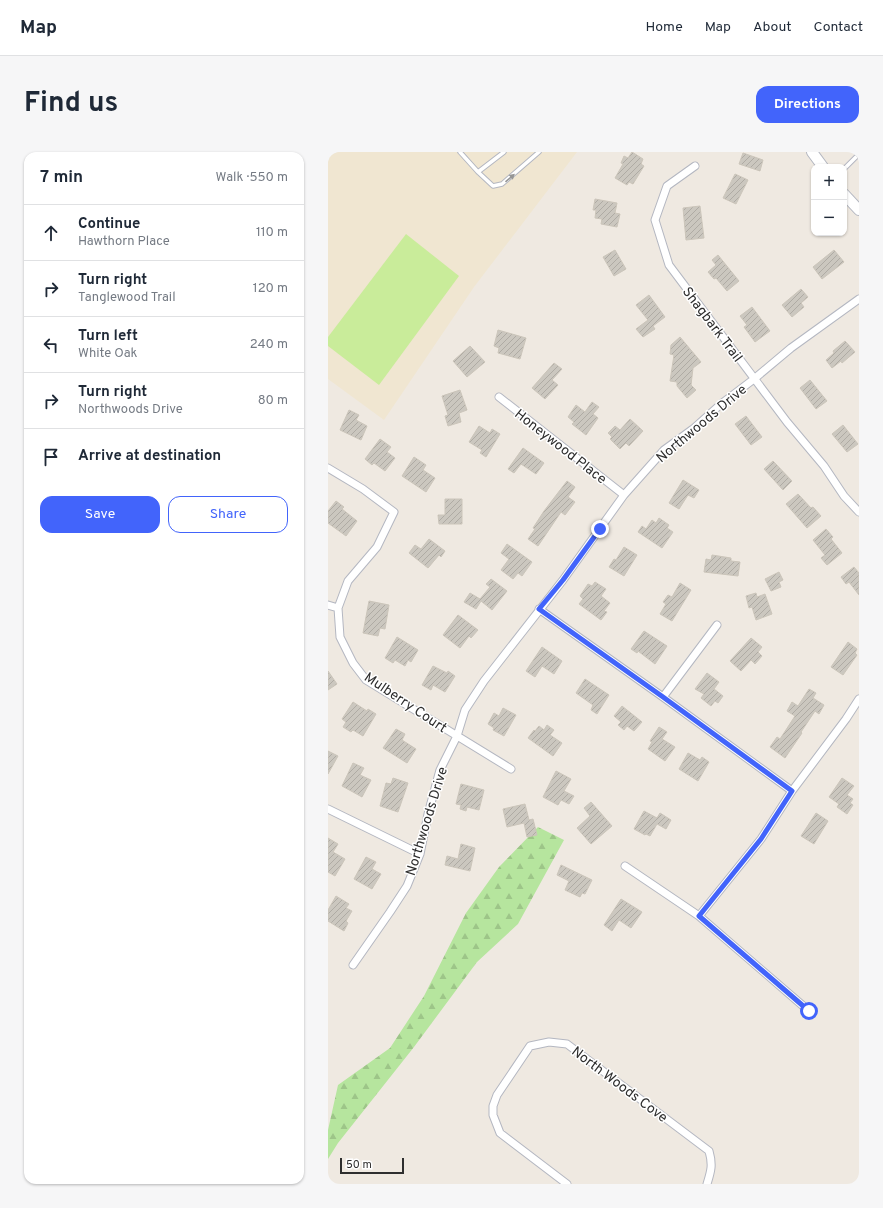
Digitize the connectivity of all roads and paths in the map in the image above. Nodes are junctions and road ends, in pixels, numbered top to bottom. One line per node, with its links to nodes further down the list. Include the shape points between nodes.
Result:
1 (460, 152): 9 (lane)
2 (504, 152): 9 (lane)
3 (539, 152): 9 (lane, one-way to 3, via 493,186 502,184)
4 (812, 152): 6 (main road)
5 (859, 154): 8 (lane)
6 (821, 164)
7 (695, 166): 13 (street, Shagbark Trail, via 667,186 655,220 669,265)
8 (847, 166)
9 (478, 172)
10 (847, 197): 11 (main road)
11 (859, 210)
12 (859, 299): 13 (street, Northwoods Drive, via 791,348)
13 (754, 379): 16 (street, Northwoods Drive, via 664,450); 17 (street, Shagbark Trail)
14 (498, 396): 16 (street, Honeywood Place)
15 (328, 468): 19 (street, Mulberry Court, via 394,512 377,547 348,581)
16 (624, 495): 20 (street, Northwoods Drive)
17 (859, 512)
18 (328, 605): 19 (street)
19 (338, 608): 24 (street, Mulberry Court, via 340,637 353,663 366,680)
20 (539, 609): 22 (street); 24 (street, Northwoods Drive, via 465,710)
21 (717, 624): 22 (street)
22 (663, 697): 26 (street)
23 (859, 699): 26 (street)
24 (456, 736): 25 (street, Mulberry Court); 28 (street, Northwoods Drive, via 440,770)
25 (511, 769)
26 (792, 791): 30 (street, via 761,839)
27 (328, 809): 28 (street)
28 (420, 854): 31 (street, Northwoods Drive, via 407,886)
29 (625, 866): 30 (street)
30 (699, 916): 32 (street)
31 (353, 965)
32 (809, 1011)
33 (567, 1184): 34 (street, North Woods Cove, via 500,1133 493,1115 497,1095 530,1046 549,1042 567,1044 709,1151 712,1170)
34 (707, 1184)

